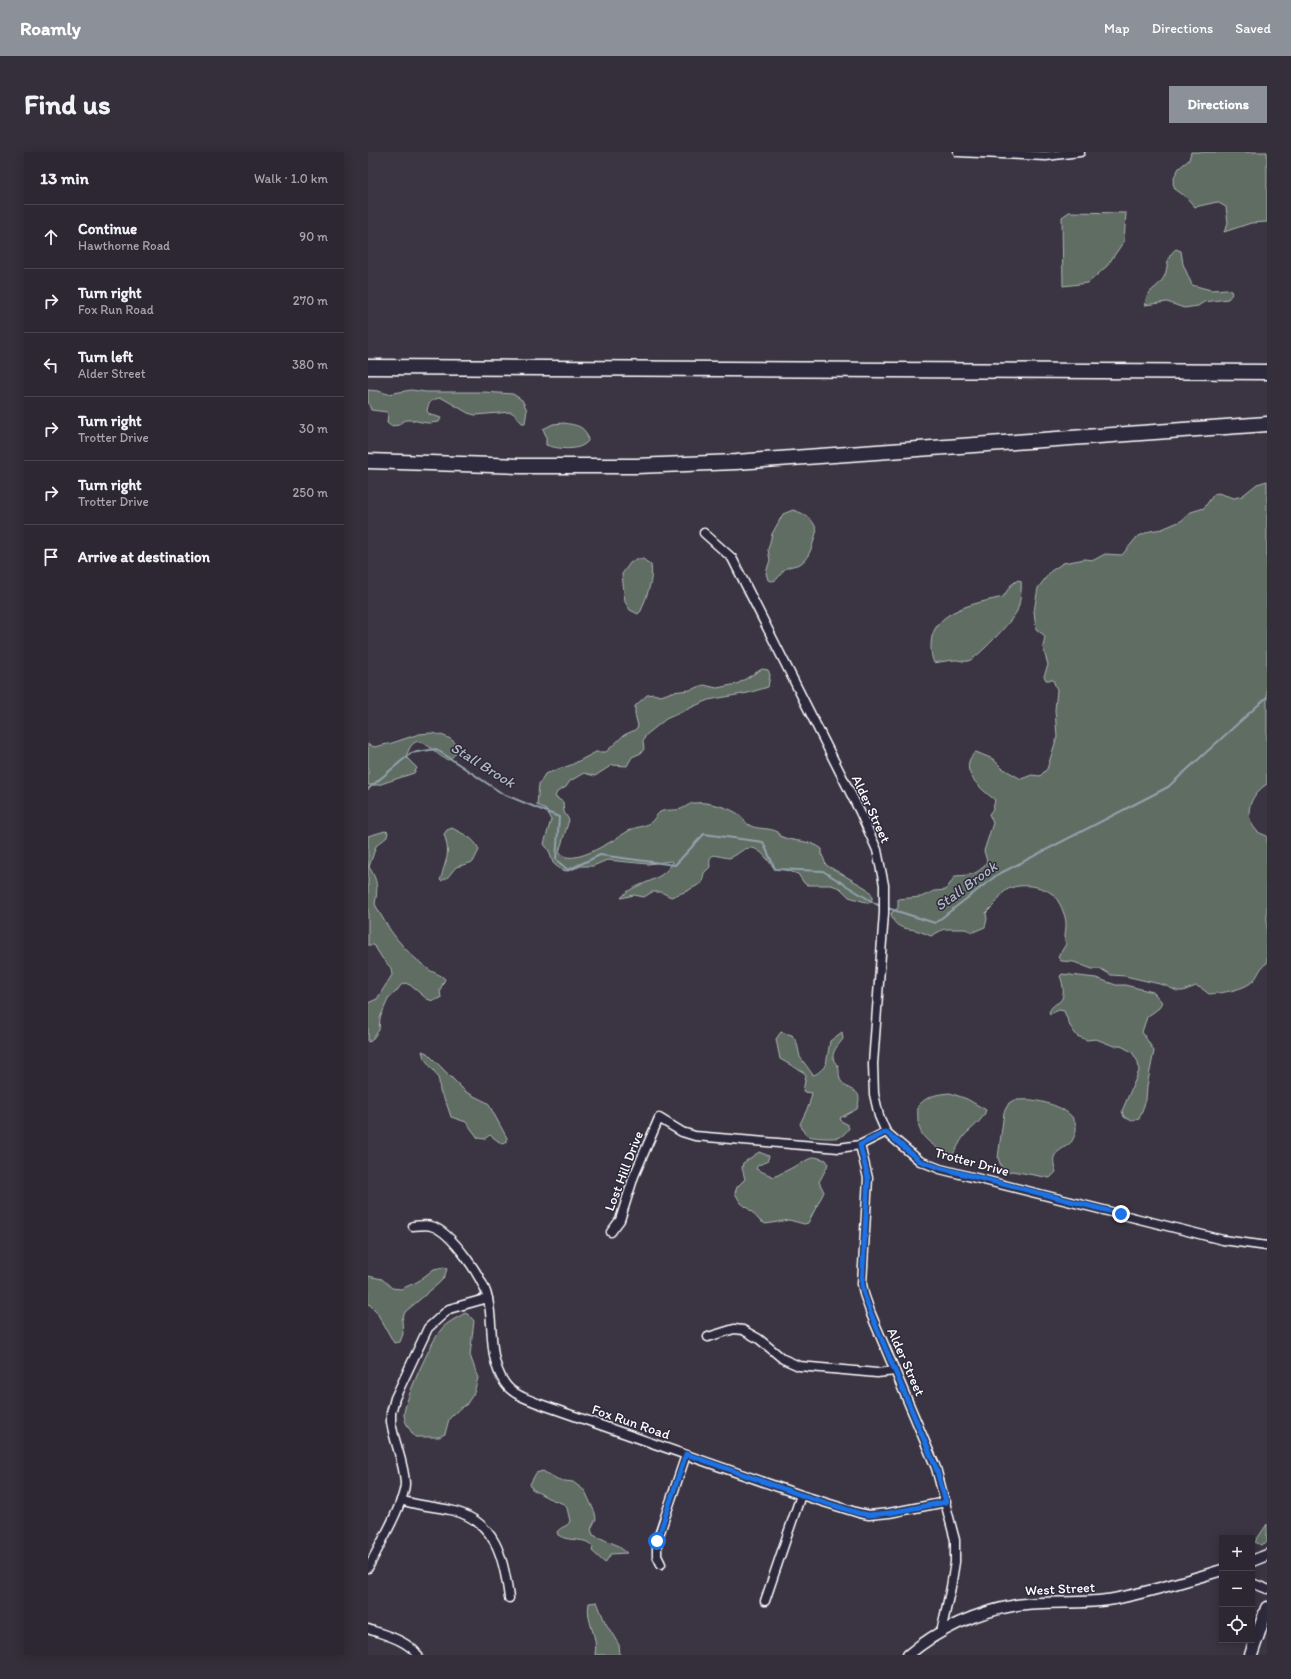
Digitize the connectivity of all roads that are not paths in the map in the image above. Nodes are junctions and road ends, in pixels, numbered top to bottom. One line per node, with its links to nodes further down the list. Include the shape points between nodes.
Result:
1 (958, 152): 2 (street, via 1046,156)
2 (1080, 152)
3 (368, 367): 4 (highway)
4 (1267, 372)
5 (1267, 424): 6 (highway, via 700,464 520,466)
6 (368, 461)
7 (704, 533): 8 (street, Alder Street, via 732,558 860,812 876,850 884,885 884,913 873,1064 874,1094)
8 (886, 1132): 9 (street); 12 (street, Trotter Drive, via 920,1161 940,1168 1223,1240)
9 (860, 1145): 11 (street, Lost Hill Drive, via 839,1148 695,1136 682,1132 658,1118 634,1176 620,1220); 15 (street, Alder Street, via 868,1178 862,1284 871,1314)
10 (413, 1226): 13 (street, Fox Run Road, via 432,1226 449,1238 462,1251)
11 (611, 1232)
12 (1267, 1246)
13 (488, 1298): 16 (street, Fox Run Road, via 496,1365 504,1383 512,1390 540,1404); 18 (street, via 449,1309 428,1328 395,1398 391,1422 404,1475)
14 (708, 1337): 15 (street, via 734,1329 742,1330 759,1339 783,1359 806,1368 877,1373)
15 (895, 1371): 19 (street, Alder Street, via 936,1468)
16 (686, 1454): 17 (street, Fox Run Road); 22 (street, via 657,1541 657,1556)
17 (801, 1495): 19 (street, Fox Run Road, via 869,1515); 28 (street)
18 (402, 1500): 23 (street); 27 (street, via 456,1512 479,1523 501,1554)
19 (946, 1502): 31 (street, Alder Street, via 955,1540 955,1562)
20 (1267, 1555): 21 (street)
21 (1255, 1560)
22 (661, 1564)
23 (368, 1568)
24 (1219, 1571): 31 (street, West Street, via 1112,1600 1017,1605 975,1616)
25 (1255, 1584): 26 (street)
26 (1267, 1590)
27 (509, 1598)
28 (765, 1601)
29 (1267, 1608): 34 (main road)
30 (368, 1629): 32 (street, via 397,1639 411,1647)
31 (940, 1632): 33 (street, West Street)
32 (418, 1655)
33 (908, 1655)
34 (1251, 1655)

